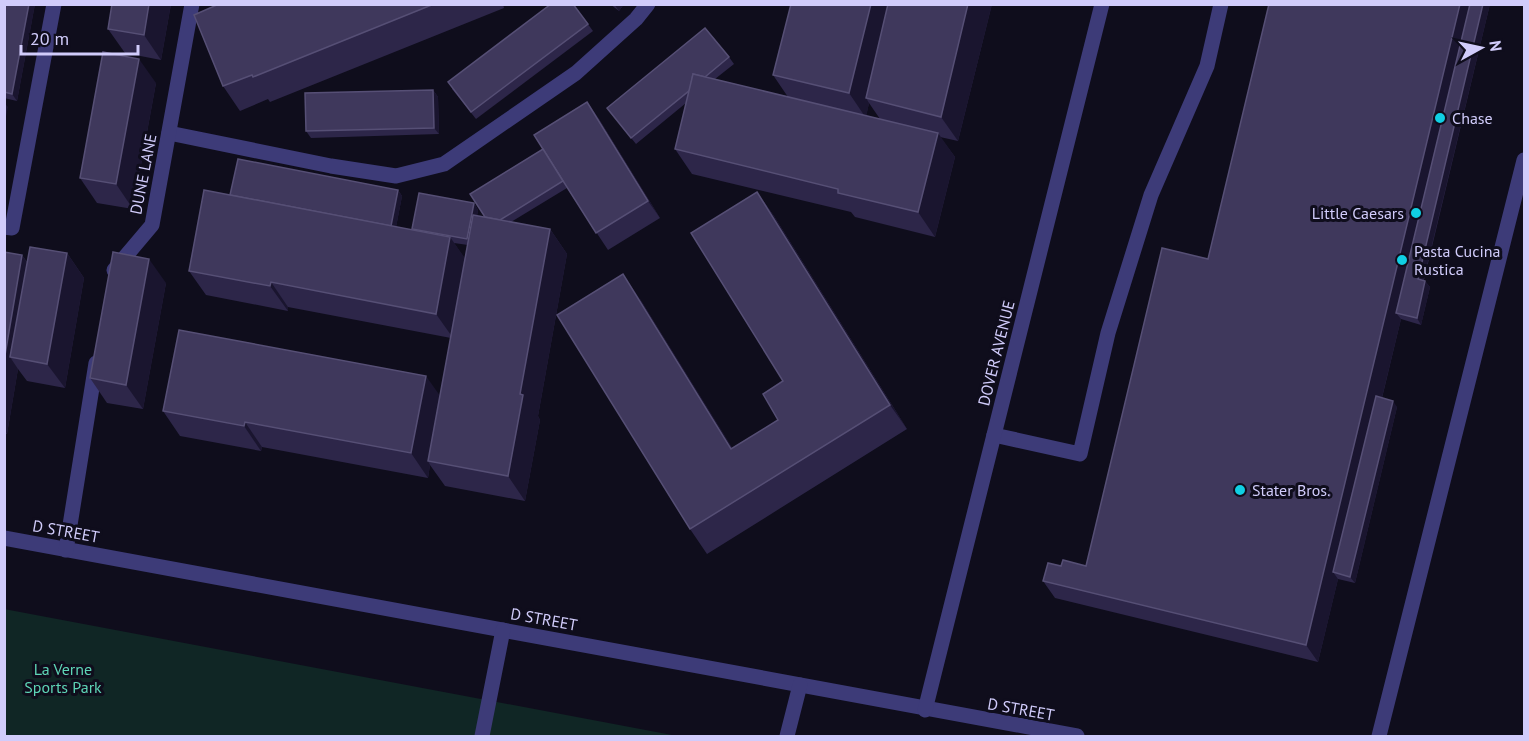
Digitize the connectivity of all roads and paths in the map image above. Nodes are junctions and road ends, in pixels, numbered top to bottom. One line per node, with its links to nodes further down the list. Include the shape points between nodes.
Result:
1 (54, 4): 8 (street, via 12,228)
2 (192, 4): 6 (street, DUNE LANE)
3 (648, 4): 6 (street, via 576,73 444,164 396,176)
4 (1102, 4): 11 (street, DOVER AVENUE)
5 (1221, 4): 11 (street, via 1207,66 1151,195 1108,333 1080,454)
6 (169, 133): 9 (street, DUNE LANE, via 152,225 110,275)
7 (1524, 160): 21 (street)
8 (4, 226)
9 (108, 286)
10 (99, 344): 13 (street)
11 (994, 435): 16 (street, DOVER AVENUE)
12 (4, 538): 13 (street, D STREET)
13 (66, 550): 14 (street, D STREET)
14 (503, 630): 15 (street, D STREET); 18 (street)
15 (800, 685): 16 (street, D STREET); 19 (street)
16 (925, 710): 17 (street, D STREET)
17 (1052, 734): 20 (street, D STREET)
18 (482, 736)
19 (787, 736)
20 (1077, 736)
21 (1379, 736)

